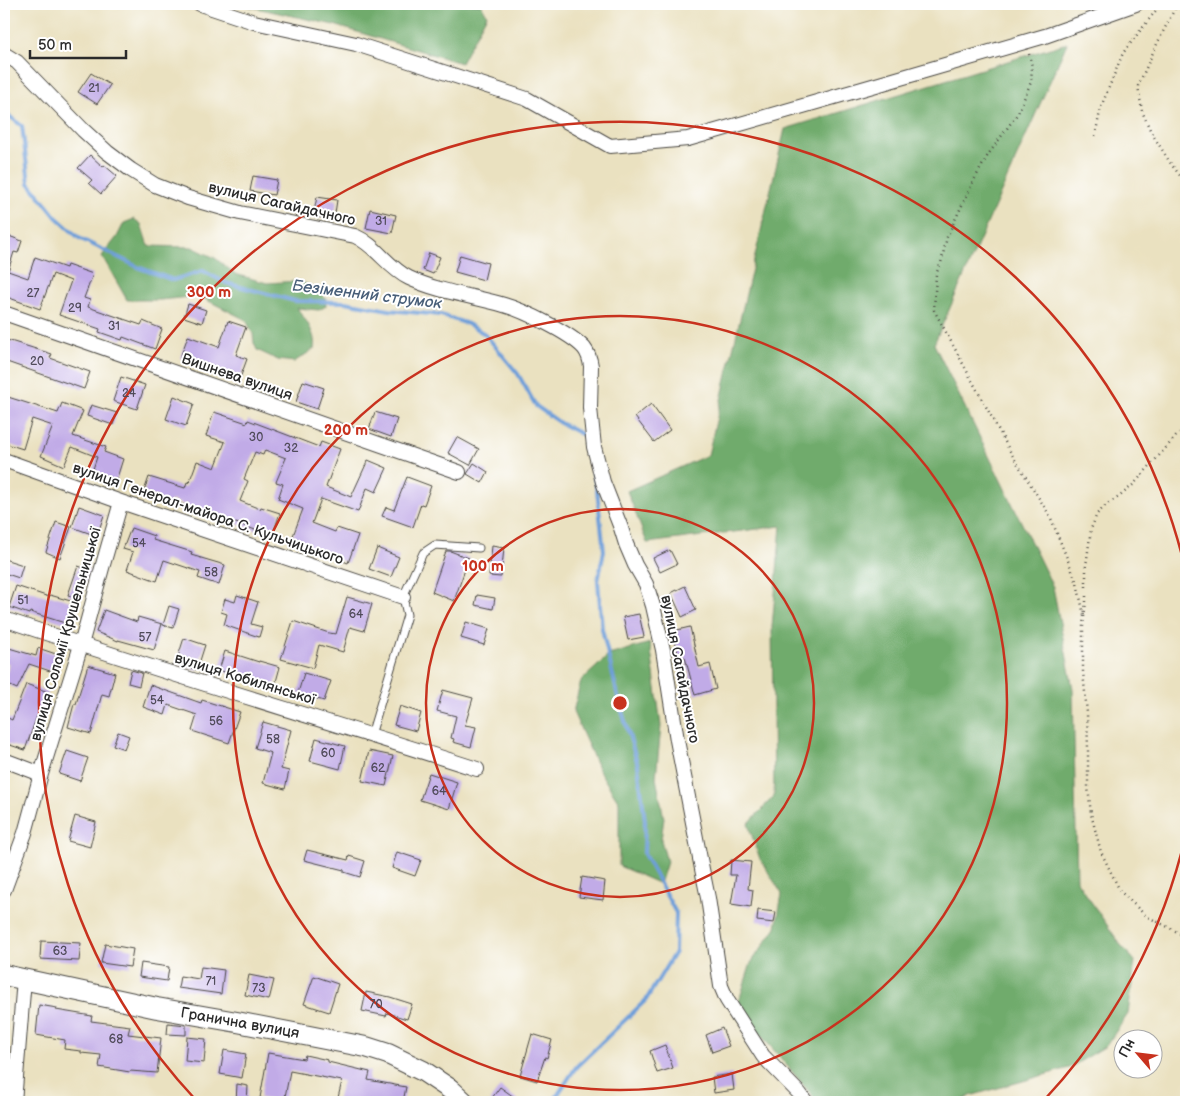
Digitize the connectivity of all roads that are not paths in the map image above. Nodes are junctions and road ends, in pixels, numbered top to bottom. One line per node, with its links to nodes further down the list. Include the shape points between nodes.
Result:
1 (200, 4): 2 (street, via 254,22 356,44 528,99 610,146 688,139 1026,41)
2 (1136, 4)
3 (4, 54): 21 (street, вулиця Сагайдачного, via 17,62 107,152 154,185 240,213 355,236 393,268 418,282 522,311 586,350 591,366 591,427 598,464 626,544 646,584 663,650 721,986 763,1056)
4 (4, 313): 6 (street, Вишнева вулиця)
5 (4, 460): 7 (street, вулиця Генерал-майора С. Кульчицького)
6 (459, 472)
7 (121, 502): 9 (street, вулиця Генерал-майора С. Кульчицького); 11 (street, вулиця Соломії Крушельницької)
8 (479, 548): 9 (lane, via 435,545 423,553)
9 (403, 597): 12 (lane, via 408,615)
10 (4, 619): 11 (street, вулиця Кобилянської)
11 (81, 645): 12 (street, вулиця Кобилянської); 15 (street, вулиця Соломії Крушельницької)
12 (371, 734): 14 (street, вулиця Кобилянської)
13 (4, 760): 15 (street)
14 (477, 769)
15 (41, 774): 16 (street, вулиця Соломії Крушельницької, via 25,833)
16 (4, 890)
17 (4, 975): 18 (street, Гранична вулиця)
18 (24, 979): 19 (street); 20 (street, Гранична вулиця, via 372,1049 423,1071)
19 (14, 1102)
20 (464, 1102)
21 (806, 1102)

